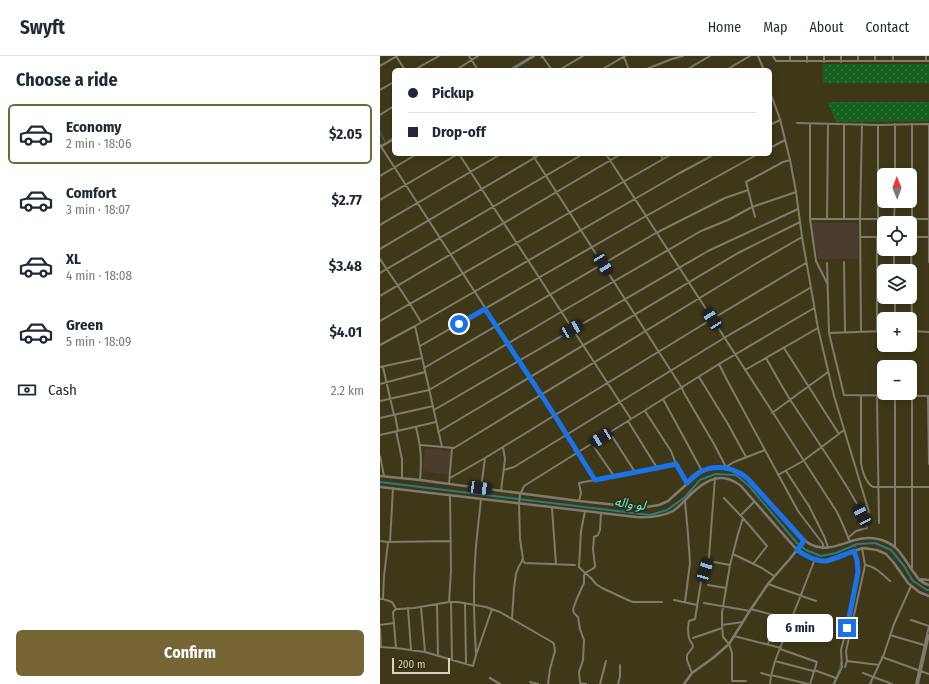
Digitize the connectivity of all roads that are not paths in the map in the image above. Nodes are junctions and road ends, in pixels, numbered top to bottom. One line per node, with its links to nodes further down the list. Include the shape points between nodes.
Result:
1 (396, 56): 33 (street); 34 (street)
2 (439, 56): 35 (street)
3 (469, 56): 23 (street)
4 (478, 56): 23 (street)
5 (534, 56): 38 (street)
6 (542, 56): 39 (street)
7 (583, 56): 40 (street)
8 (624, 56): 41 (street); 42 (street)
9 (683, 56): 43 (street)
10 (710, 56): 44 (street)
11 (750, 56): 45 (street)
12 (758, 56): 46 (street)
13 (773, 56): 24 (street, via 776,60)
14 (790, 56): 24 (street)
15 (807, 56): 29 (street)
16 (824, 56): 30 (street)
17 (841, 56): 31 (street)
18 (858, 56): 32 (street)
19 (875, 56): 25 (street)
20 (893, 56): 26 (street)
21 (909, 56): 27 (street)
22 (926, 56): 28 (street)
23 (472, 60): 36 (street); 37 (street)
24 (790, 61): 29 (street)
25 (875, 61): 26 (street); 32 (street)
26 (893, 61): 27 (street)
27 (910, 61): 28 (street)
28 (928, 61)
29 (807, 62): 30 (street)
30 (824, 62): 31 (street)
31 (841, 62): 32 (street)
32 (858, 62)
33 (380, 66)
34 (404, 68)
35 (418, 68)
36 (459, 68)
37 (477, 68)
38 (514, 68)
39 (551, 68)
40 (562, 68)
41 (604, 68)
42 (629, 68)
43 (649, 68)
44 (689, 68)
45 (729, 68)
46 (762, 68)
47 (392, 83): 48 (street)
48 (380, 90)
49 (772, 102): 52 (street)
50 (392, 107): 51 (street)
51 (380, 115)
52 (780, 119): 54 (street); 63 (street)
53 (797, 123): 55 (street)
54 (772, 124)
55 (810, 124): 56 (street); 105 (street)
56 (828, 124): 57 (street); 106 (street)
57 (844, 124): 58 (street); 107 (street)
58 (862, 124): 62 (street); 108 (street)
59 (895, 124): 60 (street); 62 (street); 84 (street)
60 (912, 124): 61 (street); 103 (street)
61 (929, 124): 111 (street)
62 (878, 125): 102 (street)
63 (785, 139): 66 (street); 82 (street)
64 (392, 140): 65 (street)
65 (380, 147): 83 (street)
66 (772, 147)
67 (413, 156): 83 (street)
68 (455, 156): 89 (street)
69 (459, 156): 85 (street)
70 (498, 156): 85 (street)
71 (538, 156): 79 (street)
72 (580, 156): 87 (street)
73 (607, 156): 81 (street)
74 (617, 156): 81 (street)
75 (661, 156): 80 (street)
76 (668, 156): 80 (street)
77 (711, 156): 94 (street)
78 (754, 156): 101 (street)
79 (534, 158): 87 (street); 90 (street)
80 (663, 159): 88 (street)
81 (610, 160): 88 (street); 92 (street)
82 (790, 160): 91 (street, via 746,182); 93 (street)
83 (394, 167): 86 (street); 89 (street)
84 (895, 168)
85 (470, 172): 90 (street); 96 (street)
86 (380, 176)
87 (546, 176): 92 (street); 97 (street)
88 (624, 182): 94 (street); 100 (street)
89 (405, 185): 95 (street); 96 (street)
90 (481, 189): 97 (street); 112 (street)
91 (748, 190): 98 (street); 117 (street, via 725,198)
92 (556, 192): 100 (street); 114 (street)
93 (796, 192): 98 (street); 99 (street)
94 (635, 199): 101 (street); 116 (street)
95 (380, 200)
96 (417, 203): 112 (street); 115 (street)
97 (493, 207): 114 (street); 123 (street)
98 (752, 207): 104 (street); 127 (street)
99 (798, 209): 113 (street); 138 (street, via 708,251)
100 (570, 213): 116 (street); 124 (street)
101 (646, 216): 117 (street); 125 (street)
102 (878, 216)
103 (912, 216)
104 (755, 217)
105 (810, 219): 106 (street); 145 (street, via 816,261)
106 (827, 219): 107 (street)
107 (844, 219): 108 (street)
108 (860, 219): 109 (street); 119 (street)
109 (877, 219)
110 (917, 219): 111 (street)
111 (929, 219): 122 (street)
112 (428, 220): 123 (street); 126 (street)
113 (800, 222): 118 (street); 144 (street)
114 (503, 223): 124 (street); 128 (street)
115 (380, 225)
116 (581, 230): 125 (street); 132 (street)
117 (656, 233): 127 (street); 137 (street)
118 (802, 237): 135 (street); 151 (street)
119 (860, 237): 120 (street); 171 (street)
120 (877, 237)
121 (917, 237): 122 (street)
122 (929, 237): 134 (street)
123 (439, 238): 128 (street); 139 (street)
124 (516, 243): 132 (street); 141 (street)
125 (592, 247): 137 (street); 142 (street)
126 (380, 248)
127 (668, 250): 138 (street); 143 (street)
128 (450, 255): 141 (street); 146 (street)
129 (877, 256): 157 (street)
130 (910, 256): 158 (street)
131 (380, 259): 139 (street)
132 (528, 260): 142 (street); 148 (street)
133 (844, 262): 170 (street)
134 (929, 262)
135 (806, 263): 147 (street); 160 (street)
136 (827, 263): 145 (street)
137 (603, 264): 143 (street); 149 (street)
138 (679, 268): 144 (street); 152 (street)
139 (387, 269): 140 (street); 146 (street)
140 (380, 273)
141 (463, 274): 148 (street); 153 (street)
142 (539, 278): 149 (street); 155 (street)
143 (614, 281): 152 (street); 156 (street)
144 (688, 282): 151 (street); 159 (street)
145 (828, 284): 173 (street)
146 (398, 286): 150 (street); 153 (street)
147 (810, 288): 154 (street); 174 (street)
148 (474, 291): 155 (street); 162 (street)
149 (550, 295): 156 (street); 164 (street)
150 (380, 296)
151 (698, 298): 160 (street); 167 (street)
152 (625, 299): 159 (street); 166 (street)
153 (410, 304): 161 (street); 162 (street)
154 (814, 308): 165 (street); 181 (street)
155 (485, 309): 164 (street); 178 (street)
156 (561, 312): 166 (street); 175 (street)
157 (877, 312)
158 (911, 312)
159 (635, 314): 167 (street); 177 (street)
160 (712, 319): 174 (street); 180 (street)
161 (380, 321)
162 (421, 322): 163 (street)
163 (415, 326): 176 (street); 178 (street)
164 (496, 326): 175 (street); 188 (street)
165 (818, 328): 179 (street); 192 (street)
166 (572, 329): 177 (street); 184 (street)
167 (646, 330): 180 (street); 185 (street)
168 (877, 331): 171 (street)
169 (917, 331): 172 (street)
170 (845, 332): 171 (street); 173 (street)
171 (861, 332)
172 (929, 332)
173 (829, 333): 202 (street, via 843,394)
174 (724, 338): 181 (street); 189 (street)
175 (508, 343): 184 (street); 200 (street)
176 (380, 345)
177 (582, 345): 185 (street); 193 (street)
178 (420, 346): 182 (street)
179 (784, 348): 183 (street); 198 (street)
180 (659, 352): 189 (street); 197 (street)
181 (735, 354): 186 (street); 190 (street)
182 (422, 357): 187 (street); 188 (street)
183 (766, 358): 190 (street); 208 (street)
184 (519, 360): 193 (street); 215 (street)
185 (594, 362): 197 (street); 201 (street)
186 (719, 364): 194 (street); 238 (street)
187 (381, 367): 195 (street)
188 (424, 368): 191 (street)
189 (671, 370): 199 (street); 213 (street)
190 (745, 370): 217 (street)
191 (426, 372): 195 (street); 200 (street)
192 (828, 372): 198 (street); 225 (street)
193 (530, 377): 201 (street); 227 (street)
194 (698, 377): 199 (street); 241 (street)
195 (386, 382): 196 (street); 206 (street)
196 (380, 384)
197 (607, 384): 213 (street); 219 (street)
198 (808, 386): 208 (street); 229 (street)
199 (682, 388): 207 (street); 246 (street)
200 (429, 390): 206 (street); 214 (street)
201 (541, 394): 219 (street); 237 (street)
202 (861, 396): 203 (street); 264 (street, via 861,463 869,485)
203 (877, 396)
204 (917, 396): 205 (street)
205 (928, 396): 245 (street)
206 (390, 399): 212 (street); 218 (street)
207 (663, 399): 216 (street); 249 (street)
208 (790, 400): 217 (street); 234 (street)
209 (877, 400): 264 (street)
210 (895, 400): 265 (street)
211 (912, 400): 266 (street)
212 (380, 401)
213 (619, 402): 221 (street); 231 (street)
214 (433, 406): 215 (street); 218 (street)
215 (434, 410): 223 (street)
216 (645, 411): 221 (street); 244 (street, via 668,446)
217 (772, 413): 243 (street)
218 (395, 415): 220 (street); 226 (street)
219 (555, 416): 231 (street); 235 (street)
220 (380, 418)
221 (631, 419): 222 (street)
222 (628, 421): 228 (street); 247 (street)
223 (436, 422): 224 (street); 227 (street)
224 (416, 427): 226 (street); 233 (street)
225 (844, 430): 229 (street); 283 (street, via 869,512)
226 (397, 431): 230 (street); 256 (street, via 402,459)
227 (438, 432): 236 (street)
228 (610, 432): 232 (street); 251 (street)
229 (839, 434): 234 (street)
230 (380, 435)
231 (567, 435): 239 (street); 248 (street, via 514,467)
232 (592, 443): 239 (street); 254 (street)
233 (421, 445): 236 (street); 259 (street)
234 (822, 446): 243 (street); 283 (street)
235 (503, 447): 242 (street); 248 (street)
236 (442, 448): 237 (street)
237 (452, 448): 257 (street)
238 (765, 450): 241 (street); 252 (street)
239 (578, 452): 260 (street); 271 (street, via 524,486)
240 (380, 456): 255 (street)
241 (746, 457): 246 (street)
242 (485, 458): 257 (street); 269 (street)
243 (803, 461): 250 (street); 286 (street, via 837,512)
244 (676, 464): 247 (street); 261 (street)
245 (929, 464)
246 (726, 467): 249 (street); 290 (street, via 748,479)
247 (657, 468): 251 (street)
248 (504, 470): 270 (street)
249 (702, 471): 261 (street)
250 (786, 471): 252 (street); 296 (street, via 809,506)
251 (635, 472): 254 (street)
252 (778, 475): 293 (street, via 798,511 823,544)
253 (380, 476): 255 (street)
254 (614, 476): 260 (street)
255 (385, 477): 256 (street)
256 (402, 478): 259 (street)
257 (450, 478): 262 (street)
258 (715, 478): 276 (street, via 707,481); 277 (street, via 735,482); 330 (street, via 709,557)
259 (420, 480): 262 (street)
260 (595, 480): 275 (street, via 579,483)
261 (687, 483): 275 (street, via 668,501 653,506 637,507)
262 (449, 484): 269 (street)
263 (380, 487): 268 (street)
264 (879, 487): 265 (street); 285 (street)
265 (895, 487): 266 (street); 292 (street)
266 (912, 487): 267 (street); 307 (street)
267 (929, 487)
268 (392, 488): 272 (street); 289 (street)
269 (480, 488): 270 (street)
270 (501, 491): 271 (street)
271 (520, 494): 275 (street); 278 (street)
272 (450, 495): 274 (street); 288 (street)
273 (724, 498): 282 (street)
274 (481, 499): 278 (street); 329 (street, via 475,554)
275 (579, 501)
276 (685, 501): 281 (street, via 662,516 651,518); 325 (street, via 690,563)
277 (754, 502): 282 (street); 295 (street)
278 (519, 503): 279 (street); 300 (street)
279 (552, 508): 280 (street); 302 (street)
280 (585, 511): 281 (street); 308 (street, via 579,567)
281 (602, 513): 308 (street, via 600,530 593,542 595,566)
282 (741, 515): 284 (street)
283 (862, 515): 286 (street, via 867,528)
284 (743, 518): 298 (street); 303 (street, via 767,546)
285 (879, 523)
286 (849, 537): 291 (street)
287 (380, 541): 289 (street)
288 (451, 541): 289 (street); 323 (street)
289 (389, 542): 320 (street)
290 (803, 542): 293 (street); 295 (street)
291 (850, 542): 292 (street, via 867,538 879,539); 296 (street)
292 (896, 547): 307 (street)
293 (823, 548): 296 (street)
294 (862, 548): 297 (street); 306 (street); 316 (street, via 886,554)
295 (797, 549): 299 (street); 309 (street)
296 (828, 549)
297 (854, 551): 299 (street, via 824,561); 377 (street, via 858,572 841,650 842,668)
298 (733, 554): 303 (street); 305 (street)
299 (815, 559): 318 (street)
300 (522, 560): 302 (street, via 525,563); 337 (street, via 516,574)
301 (714, 562): 305 (street)
302 (556, 564): 304 (street)
303 (753, 564): 309 (street)
304 (575, 565)
305 (730, 565): 317 (street)
306 (865, 565): 312 (street, via 874,568); 363 (street, via 846,651)
307 (912, 569): 310 (street)
308 (585, 573): 324 (street, via 602,588 630,601); 383 (street, via 584,583 573,609 584,640 583,660 579,672 580,683)
309 (774, 576): 313 (street)
310 (919, 579): 311 (street); 315 (street)
311 (929, 580)
312 (890, 581)
313 (768, 584): 318 (street); 336 (street)
314 (708, 585): 317 (street)
315 (929, 585)
316 (911, 586): 319 (street); 344 (street)
317 (726, 588): 331 (street)
318 (801, 596): 322 (street); 353 (street)
319 (929, 596)
320 (381, 599): 333 (street, via 392,602)
321 (674, 600): 325 (street)
322 (816, 601)
323 (450, 602): 326 (street); 328 (street); 360 (street)
324 (662, 602)
325 (685, 602): 330 (street)
326 (465, 603): 329 (street); 364 (street)
327 (704, 603): 331 (street)
328 (436, 604): 332 (street); 358 (street)
329 (474, 604): 335 (street); 357 (street)
330 (697, 605): 370 (street, via 695,619 688,624 693,647 687,655 687,660)
331 (723, 606): 336 (street); 341 (street)
332 (421, 607): 334 (street); 356 (street)
333 (396, 608): 334 (street); 340 (street)
334 (408, 608): 355 (street)
335 (492, 609): 337 (street); 357 (street)
336 (750, 610): 339 (street); 349 (street, via 777,616)
337 (512, 619): 382 (street, via 554,644 555,652)
338 (911, 620): 342 (street)
339 (743, 622): 341 (street); 346 (street)
340 (394, 623): 343 (street); 352 (street)
341 (722, 626): 347 (street); 348 (street, via 723,637)
342 (929, 626): 351 (street)
343 (380, 627): 350 (street)
344 (890, 635): 351 (street); 359 (street)
345 (929, 635): 351 (street)
346 (734, 636): 348 (street); 349 (street)
347 (693, 638)
348 (729, 644): 370 (street); 379 (street, via 732,653 732,680)
349 (768, 644): 353 (street)
350 (380, 647): 352 (street)
351 (925, 647): 354 (street); 368 (street)
352 (396, 648): 355 (street)
353 (780, 648): 362 (street); 369 (street, via 817,662)
354 (929, 649)
355 (411, 650): 356 (street)
356 (425, 652): 358 (street)
357 (476, 655): 364 (street, via 473,666)
358 (438, 656): 360 (street)
359 (882, 657): 366 (street); 368 (street)
360 (452, 660): 364 (street)
361 (606, 661): 384 (street)
362 (776, 661): 369 (street); 374 (street)
363 (847, 661): 366 (street); 367 (street)
364 (466, 664)
365 (620, 665): 385 (street)
366 (878, 665): 375 (street)
367 (845, 667)
368 (920, 670): 373 (street); 392 (street)
369 (814, 671): 377 (street); 388 (street)
370 (692, 673): 386 (street)
371 (761, 673): 374 (street)
372 (863, 673): 375 (street)
373 (929, 674)
374 (771, 675): 387 (street); 388 (street)
375 (873, 677): 390 (street); 391 (street)
376 (490, 678): 380 (street)
377 (836, 678): 389 (street)
378 (530, 682): 381 (street)
379 (746, 682)
380 (500, 684)
381 (538, 684)
382 (548, 684)
383 (586, 684)
384 (600, 684)
385 (618, 684)
386 (684, 684)
387 (770, 684)
388 (809, 684)
389 (834, 684)
390 (870, 684)
391 (892, 684)
392 (917, 684)

